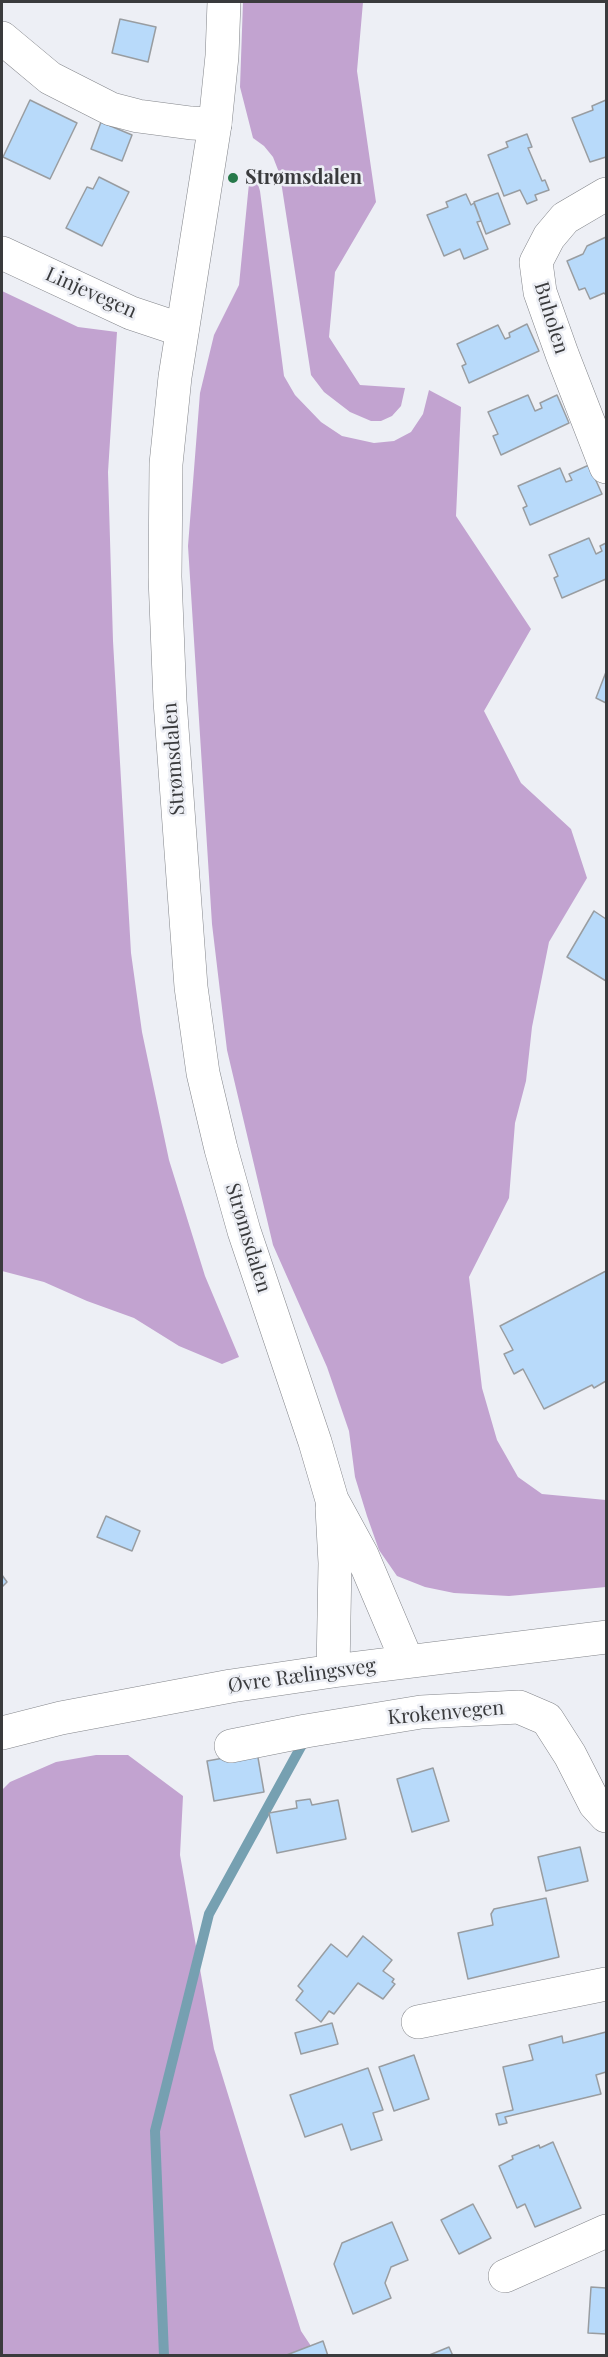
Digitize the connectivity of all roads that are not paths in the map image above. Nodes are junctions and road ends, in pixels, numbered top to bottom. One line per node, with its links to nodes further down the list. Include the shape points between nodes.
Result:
1 (224, 2): 3 (main road, Strømsdalen)
2 (2, 38): 3 (main road, via 50,78 111,109 148,118)
3 (215, 124): 6 (main road, Strømsdalen)
4 (606, 194): 7 (main road, Buholen, via 565,218 536,262 540,292)
5 (2, 253): 6 (main road, Linjevegen, via 131,313)
6 (182, 330): 8 (main road, Strømsdalen, via 166,464 165,577 183,903 196,1031 221,1149 244,1231)
7 (604, 452)
8 (332, 1500): 10 (main road, Strømsdalen, via 362,1555); 11 (main road, Strømsdalen)
9 (606, 1637): 10 (main road, Øvre Rælingsveg)
10 (407, 1661): 11 (main road, Øvre Rælingsveg)
11 (333, 1671): 12 (main road, Øvre Rælingsveg, via 120,1706)
12 (2, 1733)
13 (231, 1746): 14 (main road, Krokenvegen, via 421,1712 519,1707 547,1719 595,1804)
14 (606, 1816)
15 (606, 1984): 16 (main road)
16 (418, 2022)
17 (606, 2230): 18 (main road)
18 (505, 2276)

